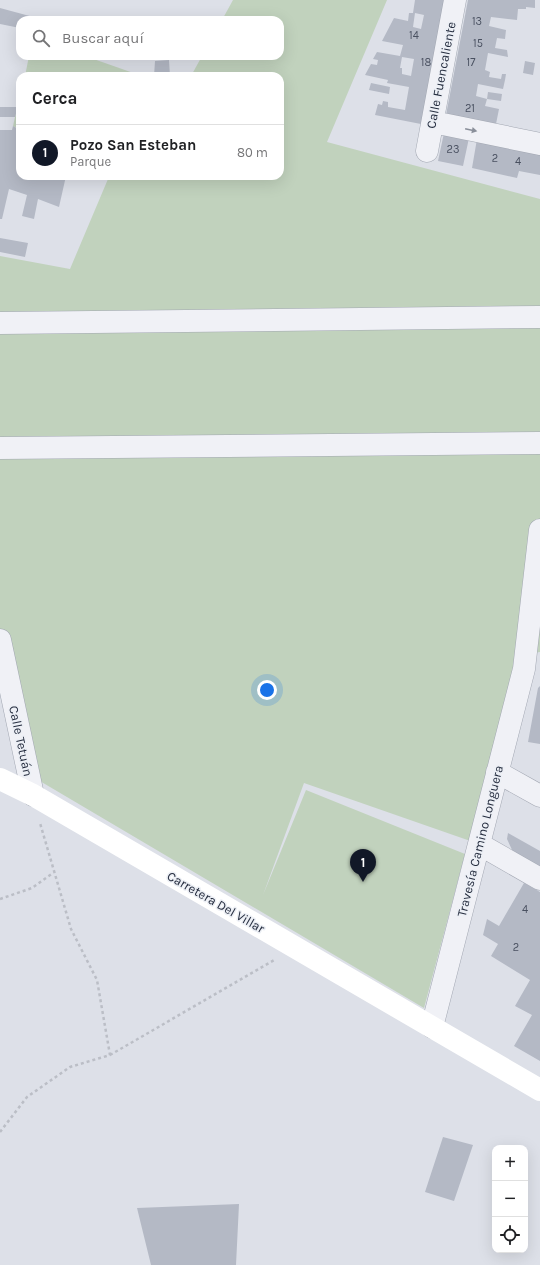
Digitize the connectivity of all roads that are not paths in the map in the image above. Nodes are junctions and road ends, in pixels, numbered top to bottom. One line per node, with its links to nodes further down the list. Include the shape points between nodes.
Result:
1 (455, 0): 2 (street, Calle Fuencaliente)
2 (433, 122): 3 (street, one-way to 3); 4 (street, Calle Fuencaliente)
3 (540, 144)
4 (427, 151)
5 (540, 317): 6 (street)
6 (0, 323)
7 (540, 443): 8 (street)
8 (0, 448)
9 (540, 530): 11 (street, Travesía Camino Longuera)
10 (0, 640): 14 (street, Calle Tetuán)
11 (533, 654): 12 (street, Travesía Camino Longuera, via 524,669)
12 (498, 772): 15 (street); 16 (street, Travesía Camino Longuera)
13 (0, 779): 14 (street, Carretera Del Villar)
14 (33, 795): 18 (street, Carretera Del Villar)
15 (540, 796)
16 (479, 844): 17 (street); 18 (street, Travesía Camino Longuera)
17 (540, 879)
18 (432, 1027): 19 (street, Carretera Del Villar)
19 (540, 1090)

